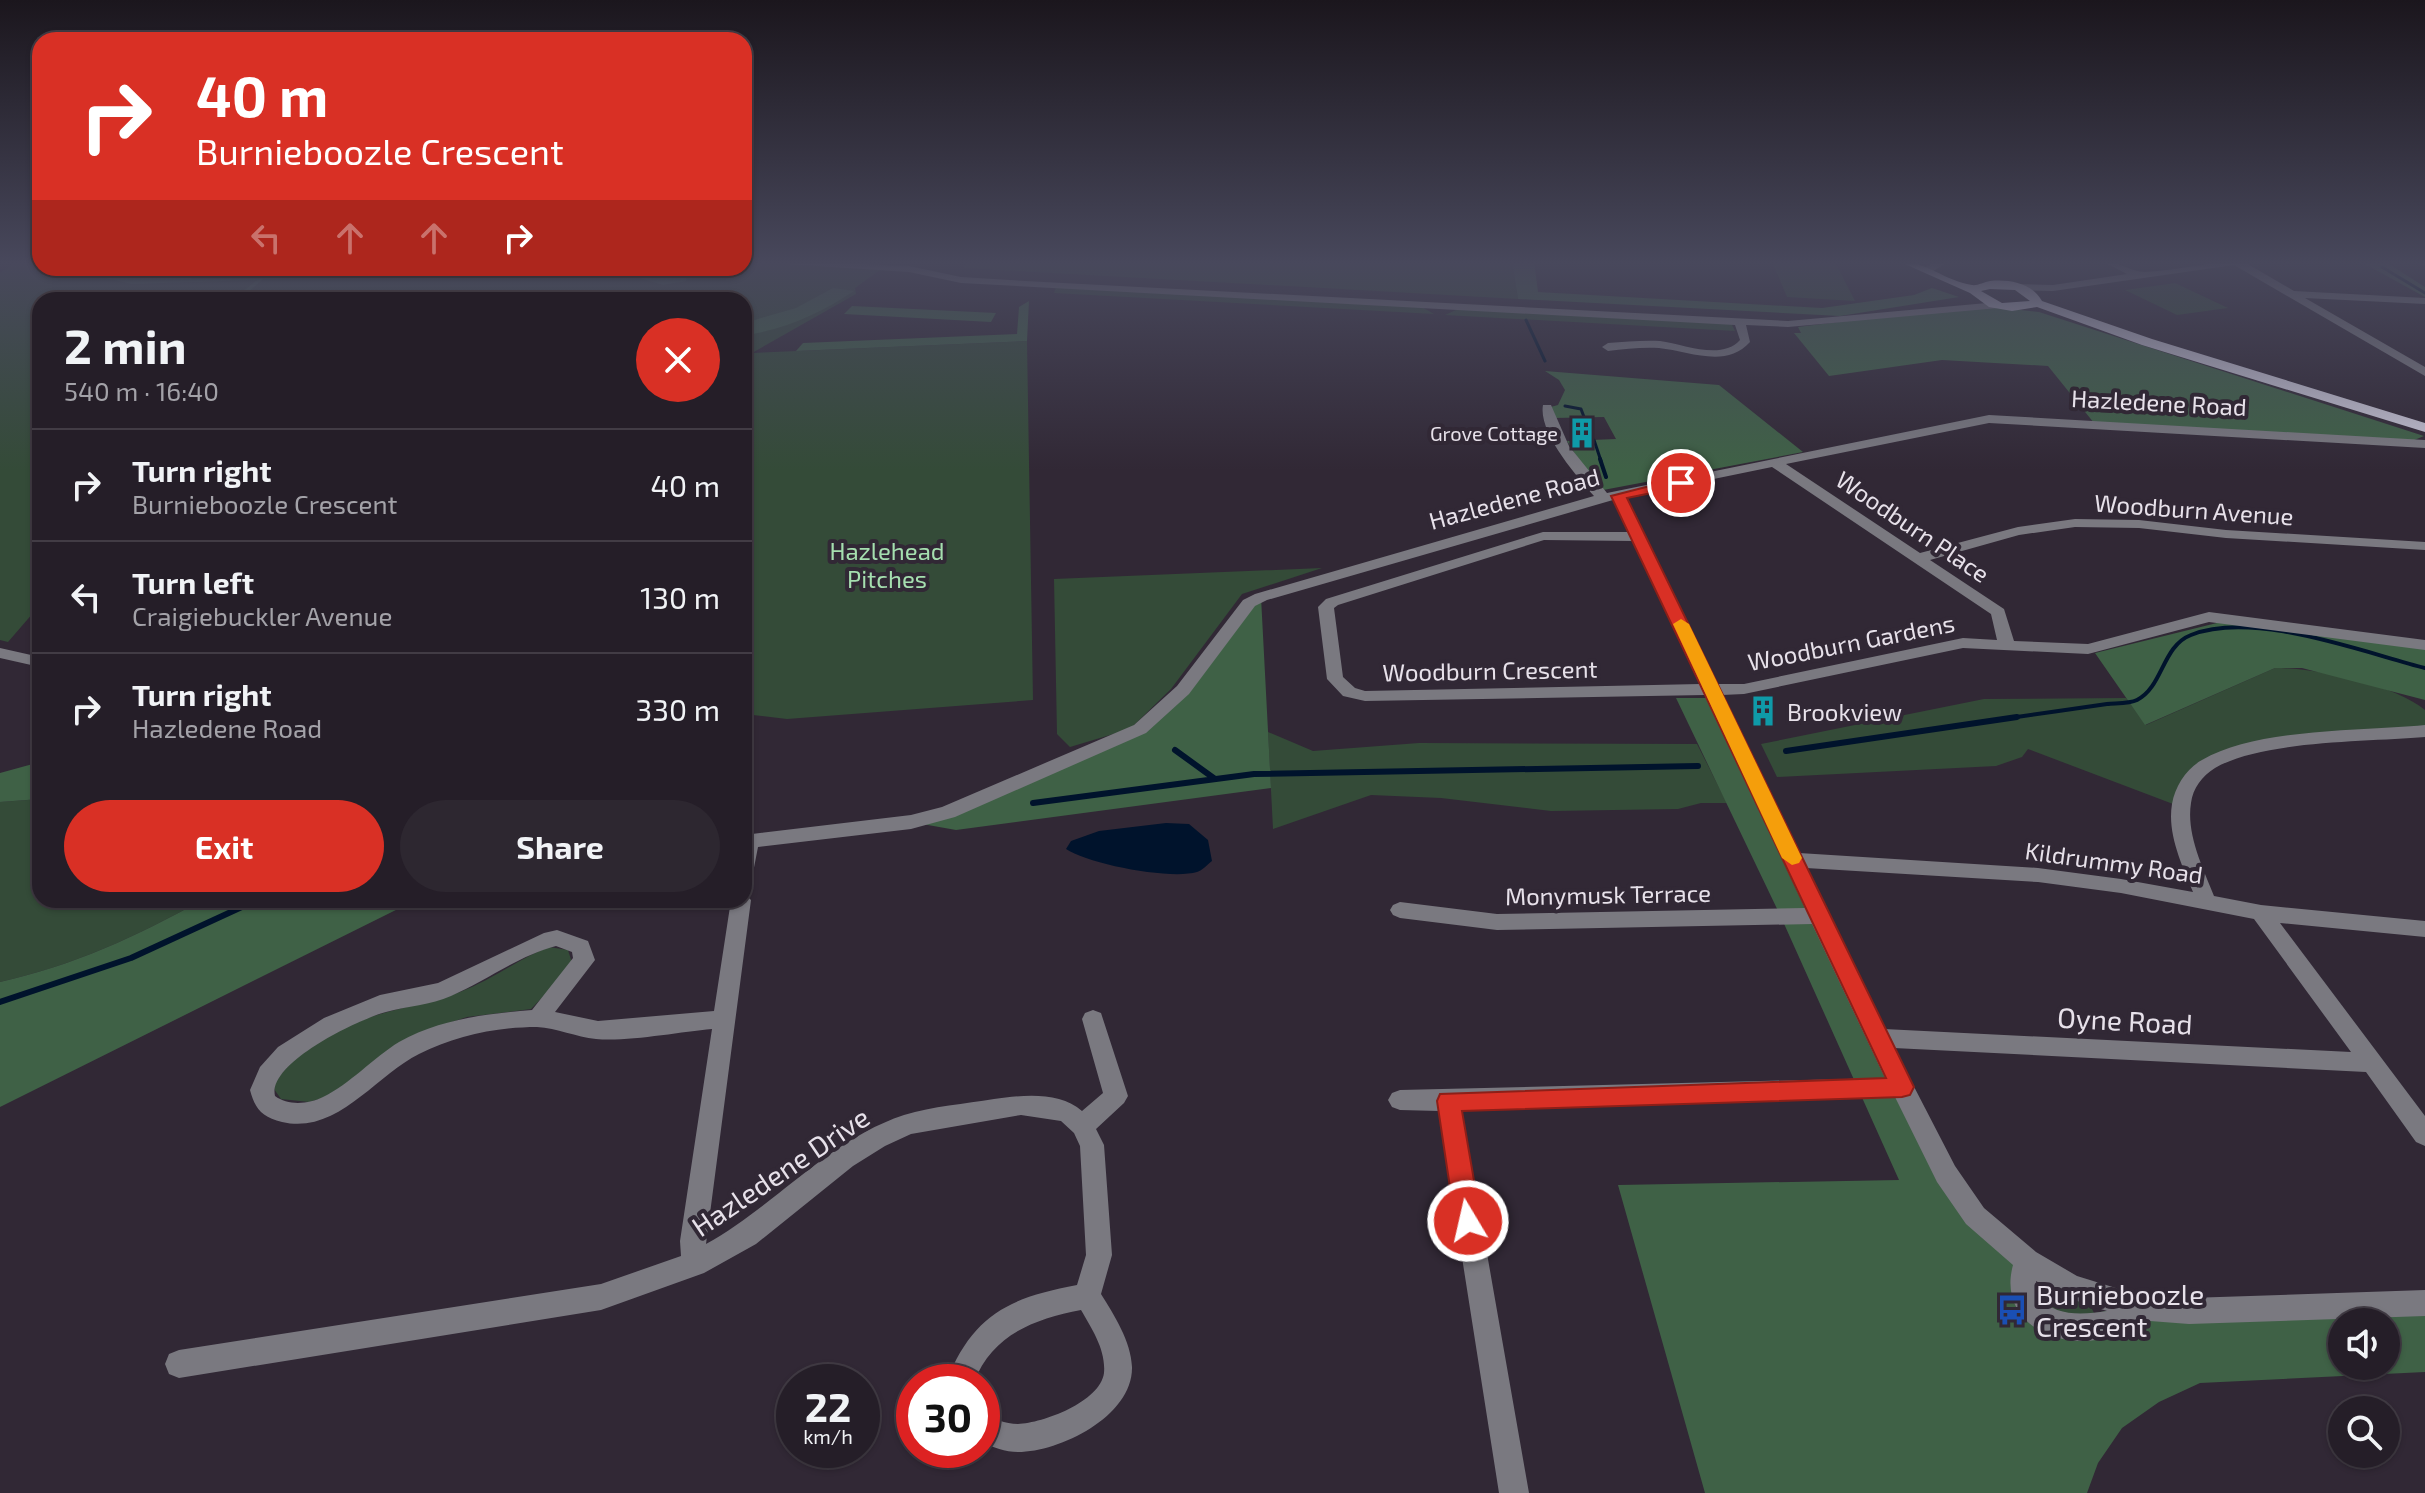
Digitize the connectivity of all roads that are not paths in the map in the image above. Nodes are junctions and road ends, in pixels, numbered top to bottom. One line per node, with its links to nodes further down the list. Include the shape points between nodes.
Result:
1 (1743, 331): 4 (street, via 1746,340 1727,351 1629,340)
2 (2112, 331): 7 (main road)
3 (2355, 331): 5 (street)
4 (1608, 347)
5 (2425, 372)
6 (1547, 408): 10 (street, via 1581,476)
7 (2425, 428)
8 (2424, 444): 9 (street, Hazledene Road, via 1989,419)
9 (1775, 463): 10 (street, Hazledene Road); 13 (street, Woodburn Place)
10 (1612, 497): 11 (street); 20 (street, Hazledene Road, via 1261,597 1249,603 1183,690 1140,729 948,812 911,822)
11 (1639, 537): 18 (street); 18 (street, Woodburn Crescent, via 1543,536 1332,602 1326,607 1335,679 1349,692 1365,696)
12 (2425, 546): 13 (street, Woodburn Avenue, via 2091,523 2018,531)
13 (1916, 559): 14 (street, Woodburn Place, via 1998,612)
14 (2006, 643): 15 (street, Woodburn Gardens, via 2088,649 2209,617); 18 (street, Woodburn Gardens, via 1963,643 1744,689)
15 (2425, 645)
16 (0, 653): 17 (street)
17 (32, 660)
18 (1713, 690): 21 (street)
19 (2425, 731): 22 (street, via 2255,748 2209,763 2185,789 2181,807)
20 (752, 841)
21 (1793, 860): 22 (street, Kildrummy Road, via 2038,875); 26 (street)
22 (2206, 901): 25 (street, Kildrummy Road)
23 (740, 908): 29 (street, Hazledene Drive)
24 (1400, 910): 26 (street, Monymusk Terrace, via 1497,922)
25 (2261, 913): 27 (street, Kildrummy Road); 32 (street)
26 (1818, 916): 31 (street)
27 (2425, 929)
28 (538, 1018): 28 (street, via 468,1025 429,1039 390,1059 330,1105 303,1113 275,1110 265,1102 262,1090 268,1074 286,1054 332,1024 380,1004 442,991 544,941 569,940 581,947 584,960); 29 (street, via 598,1030)
29 (723, 1019): 39 (street, Hazledene Drive, via 693,1241)
30 (1093, 1019): 36 (street, via 1116,1096)
31 (1877, 1038): 32 (street, Oyne Road); 33 (street)
32 (2370, 1063): 37 (street)
33 (1902, 1087): 35 (street); 38 (street, via 1946,1174 1975,1216)
34 (1400, 1100): 35 (street)
35 (1449, 1101): 46 (street)
36 (1076, 1120): 39 (street, Hazledene Drive, via 1053,1108 1021,1105 908,1124 844,1158 747,1235); 40 (street, via 1092,1145 1099,1255)
37 (2422, 1128)
38 (2027, 1261): 42 (street, via 2071,1287); 42 (street, via 2021,1276 2023,1292 2028,1305 2047,1322 2068,1329 2113,1323)
39 (695, 1264): 43 (street, via 601,1297)
40 (1087, 1296): 44 (street, via 1052,1302 1003,1322 982,1338); 45 (street, via 1109,1329 1119,1372 1112,1390 1097,1410 1038,1436 1015,1439)
41 (2425, 1303): 42 (street, via 2189,1311)
42 (2132, 1306)
43 (179, 1364)
44 (965, 1364)
45 (1000, 1434)
46 (1514, 1493)

